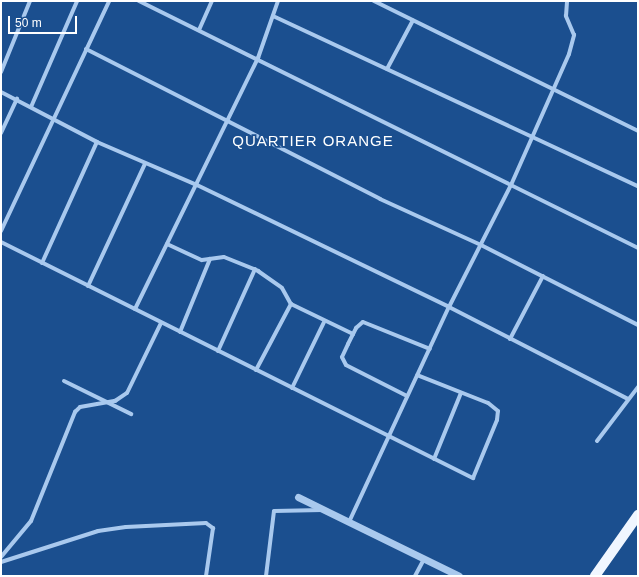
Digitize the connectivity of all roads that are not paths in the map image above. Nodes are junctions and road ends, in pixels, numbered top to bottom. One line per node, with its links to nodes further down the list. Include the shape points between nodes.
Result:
1 (30, 1): 15 (street)
2 (78, 1): 19 (street)
3 (109, 1): 12 (street)
4 (139, 1): 11 (street)
5 (212, 1): 11 (street)
6 (278, 1): 9 (street)
7 (374, 1): 10 (street)
8 (567, 1): 16 (street, via 566,16 573,30 574,40)
9 (273, 16): 13 (street); 14 (street)
10 (413, 20): 14 (street); 16 (street)
11 (199, 30): 13 (street)
12 (86, 49): 20 (street); 21 (street)
13 (258, 58): 21 (street); 28 (street)
14 (386, 69): 24 (street)
15 (1, 72)
16 (554, 90): 22 (street); 24 (street)
17 (1, 92): 18 (street)
18 (17, 99): 19 (street); 23 (street)
19 (31, 107): 20 (street)
20 (52, 118): 25 (street); 30 (street)
21 (227, 121): 27 (street); 33 (street, via 380,199)
22 (638, 131)
23 (1, 133)
24 (533, 136): 28 (street); 29 (street)
25 (97, 142): 26 (street); 36 (street)
26 (145, 164): 27 (street); 39 (street)
27 (197, 185): 32 (street); 41 (street)
28 (511, 185): 33 (street); 34 (street)
29 (638, 186)
30 (1, 231)
31 (1, 242): 36 (street)
32 (167, 244): 35 (street, via 193,257); 42 (street)
33 (481, 245): 38 (street); 41 (street)
34 (638, 248)
35 (210, 260): 37 (street, via 224,257); 46 (street)
36 (42, 263): 39 (street)
37 (255, 269): 40 (street, via 282,288); 50 (street)
38 (543, 276): 45 (street); 48 (street)
39 (88, 286): 42 (street)
40 (291, 304): 43 (street); 51 (street)
41 (449, 307): 48 (street); 49 (street)
42 (135, 309): 44 (street)
43 (324, 322): 47 (street); 55 (street)
44 (161, 323): 46 (street); 59 (street, via 135,382 121,398)
45 (638, 325)
46 (180, 332): 50 (street)
47 (353, 334): 49 (street, via 363,322); 57 (street, via 342,357 344,363)
48 (510, 339): 58 (street)
49 (430, 349): 52 (street)
50 (218, 351): 51 (street)
51 (256, 370): 55 (street)
52 (418, 375): 56 (street); 57 (street)
53 (64, 381): 59 (street)
54 (638, 387): 58 (street)
55 (292, 388): 61 (street)
56 (461, 393): 63 (street); 63 (street, via 495,407 498,411 497,420 472,478)
57 (407, 396): 61 (street)
58 (628, 399): 62 (street)
59 (107, 403): 60 (street); 68 (street, via 80,407 75,412 30,520)
60 (131, 414)
61 (388, 436): 63 (street); 67 (street)
62 (597, 441)
63 (434, 459)
64 (298, 497): 65 (street)
65 (323, 510): 67 (street); 72 (street, via 274,511)
66 (638, 515): 75 (main road)
67 (348, 522): 69 (street)
68 (1, 557)
69 (424, 559): 73 (street); 74 (street)
70 (1, 562): 71 (street, via 98,531 206,523 213,528)
71 (206, 576)
72 (266, 576)
73 (415, 576)
74 (459, 576)
75 (595, 576)

